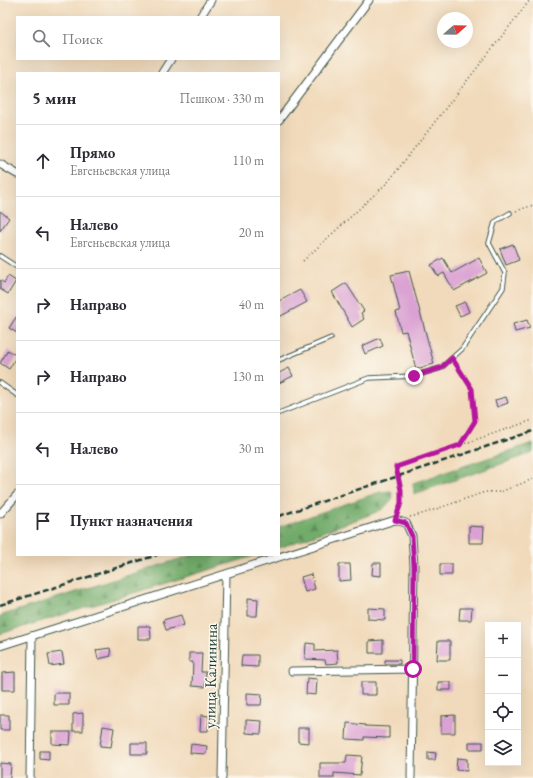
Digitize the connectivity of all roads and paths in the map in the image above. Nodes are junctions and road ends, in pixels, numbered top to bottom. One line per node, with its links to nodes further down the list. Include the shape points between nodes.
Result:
1 (211, 0): 4 (street)
2 (369, 0): 7 (street)
3 (530, 0): 13 (path, via 388,182)
4 (201, 16)
5 (170, 60): 6 (street)
6 (163, 72)
7 (280, 119)
8 (0, 164): 9 (street)
9 (16, 173)
10 (533, 205): 11 (path)
11 (510, 213): 16 (lane, via 495,222 490,243 505,273 503,288 462,349)
12 (0, 256): 14 (lane)
13 (304, 261)
14 (16, 266)
15 (331, 338): 17 (lane)
16 (452, 358): 20 (lane, via 441,368 414,376 369,378); 22 (path, via 472,389 474,403 475,421)
17 (280, 360)
18 (0, 383): 19 (lane)
19 (16, 394)
20 (280, 414)
21 (533, 420): 22 (path)
22 (460, 445): 27 (path, via 396,467 401,503)
23 (533, 479): 26 (path, via 500,492 485,492)
24 (16, 497): 25 (street)
25 (0, 514)
26 (410, 516)
27 (395, 520): 28 (street); 31 (street, via 406,523 412,536)
28 (226, 574): 29 (street); 34 (street, улица Калинина)
29 (32, 637): 30 (street); 33 (street)
30 (0, 646)
31 (413, 669): 32 (street); 35 (street)
32 (292, 671)
33 (30, 778)
34 (222, 778)
35 (411, 778)

